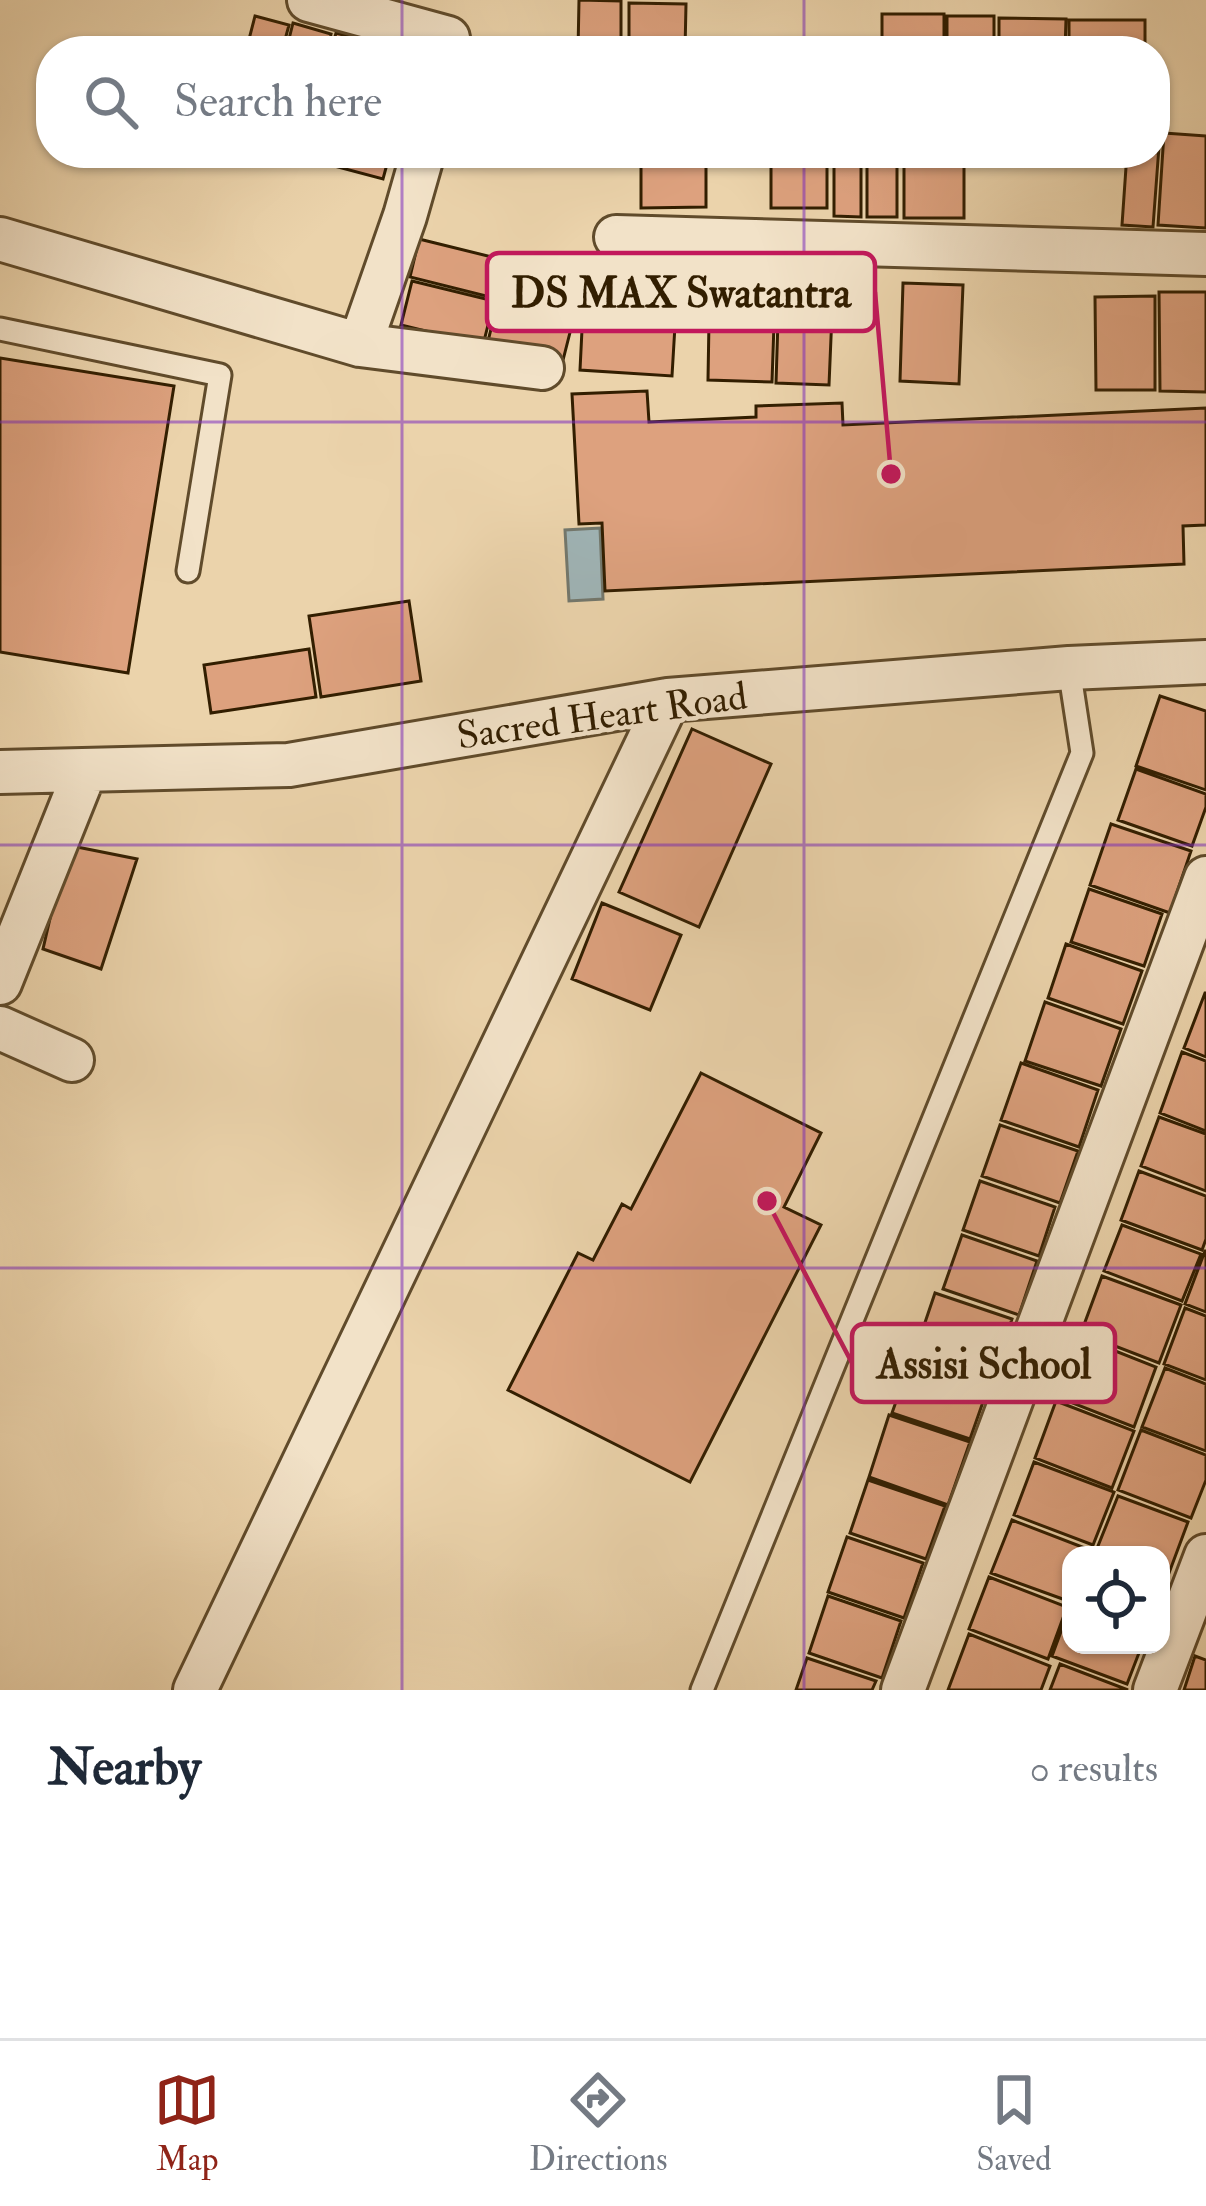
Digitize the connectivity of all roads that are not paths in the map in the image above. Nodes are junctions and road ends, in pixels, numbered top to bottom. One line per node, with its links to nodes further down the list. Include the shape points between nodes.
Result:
1 (309, 0): 2 (street)
2 (451, 30)
3 (419, 168): 8 (street)
4 (616, 237): 6 (street)
5 (0, 238): 8 (street)
6 (1206, 254)
7 (0, 329): 10 (lane, via 220,375)
8 (360, 345): 9 (street)
9 (542, 368)
10 (188, 571)
11 (1206, 662): 12 (street, Sacred Heart Road)
12 (1069, 668): 13 (street, Sacred Heart Road); 22 (lane, via 1082,753)
13 (668, 700): 14 (street, Sacred Heart Road, via 290,765); 21 (street)
14 (85, 771): 15 (street, Sacred Heart Road); 17 (street)
15 (0, 772)
16 (1206, 878): 23 (street)
17 (0, 983)
18 (0, 1028): 19 (street)
19 (72, 1060)
20 (1206, 1556): 24 (street)
21 (195, 1690)
22 (702, 1690)
23 (903, 1690)
24 (1156, 1690)

